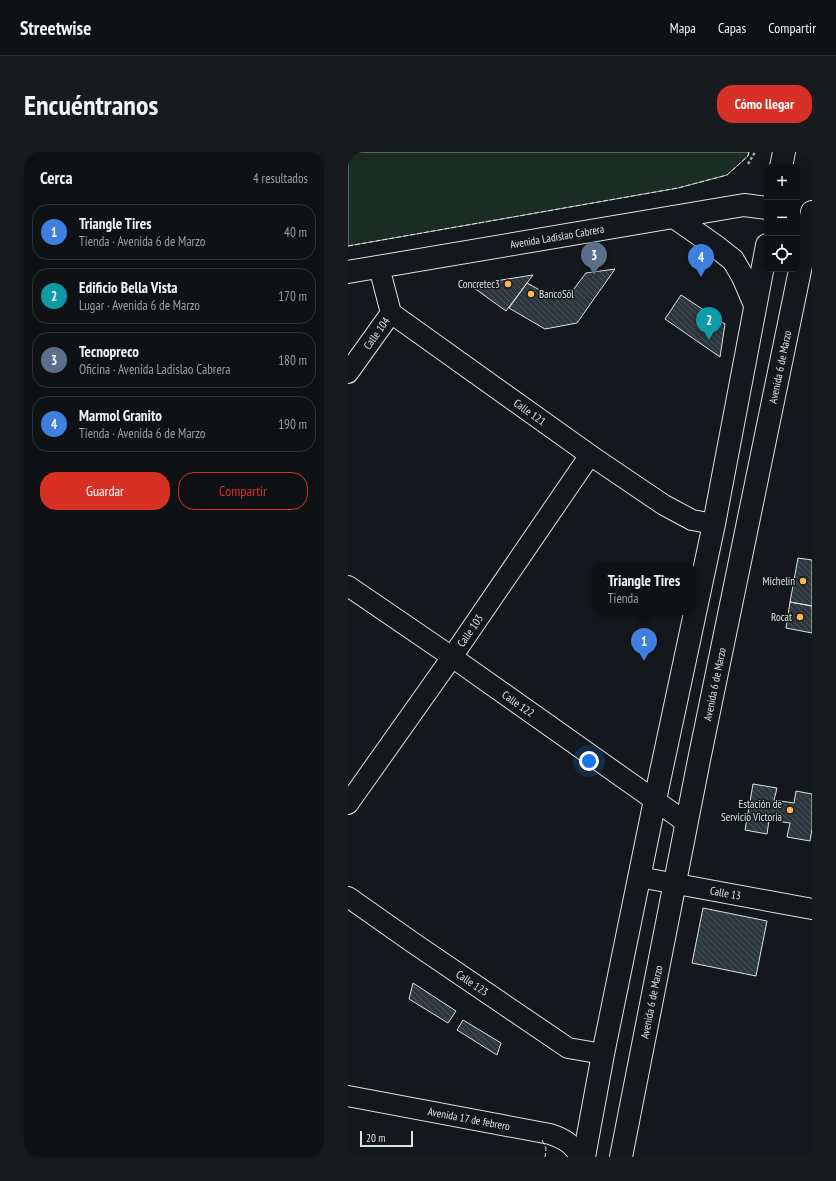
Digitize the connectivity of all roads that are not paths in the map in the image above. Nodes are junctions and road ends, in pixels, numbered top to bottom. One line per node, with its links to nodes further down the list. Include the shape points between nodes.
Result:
1 (784, 152): 2 (highway)
2 (782, 164)
3 (764, 208): 5 (highway, Avenida Ladislao Cabrera, via 744,205)
4 (807, 214): 20 (highway, Avenida 6 de Marzo)
5 (674, 217): 7 (highway, Avenida Ladislao Cabrera); 9 (highway, via 732,260 743,277)
6 (764, 259): 9 (highway)
7 (379, 267): 8 (highway, Avenida Ladislao Cabrera); 10 (street)
8 (348, 272)
9 (755, 305): 13 (highway)
10 (392, 313): 11 (street, Calle 104); 12 (street, Calle 121)
11 (348, 374)
12 (590, 455): 13 (street, Calle 121, via 664,505 692,520); 17 (street, Calle 103)
13 (714, 524): 15 (highway)
14 (348, 586): 17 (street, Calle 122)
15 (695, 613)
16 (695, 615): 18 (highway)
17 (452, 657): 18 (street, Calle 122); 19 (street, Calle 103)
18 (655, 800): 20 (street, Calle 122); 21 (highway)
19 (348, 804)
20 (687, 823): 22 (highway, Avenida 6 de Marzo)
21 (639, 877): 22 (street, Calle 13); 25 (highway)
22 (676, 883): 24 (street, Calle 13); 28 (highway, Avenida 6 de Marzo)
23 (348, 897): 25 (street, Calle 123, via 568,1048)
24 (812, 909)
25 (603, 1054): 27 (highway)
26 (348, 1096): 27 (street, Avenida 17 de febrero, via 550,1134 570,1143)
27 (583, 1157)
28 (621, 1157)

